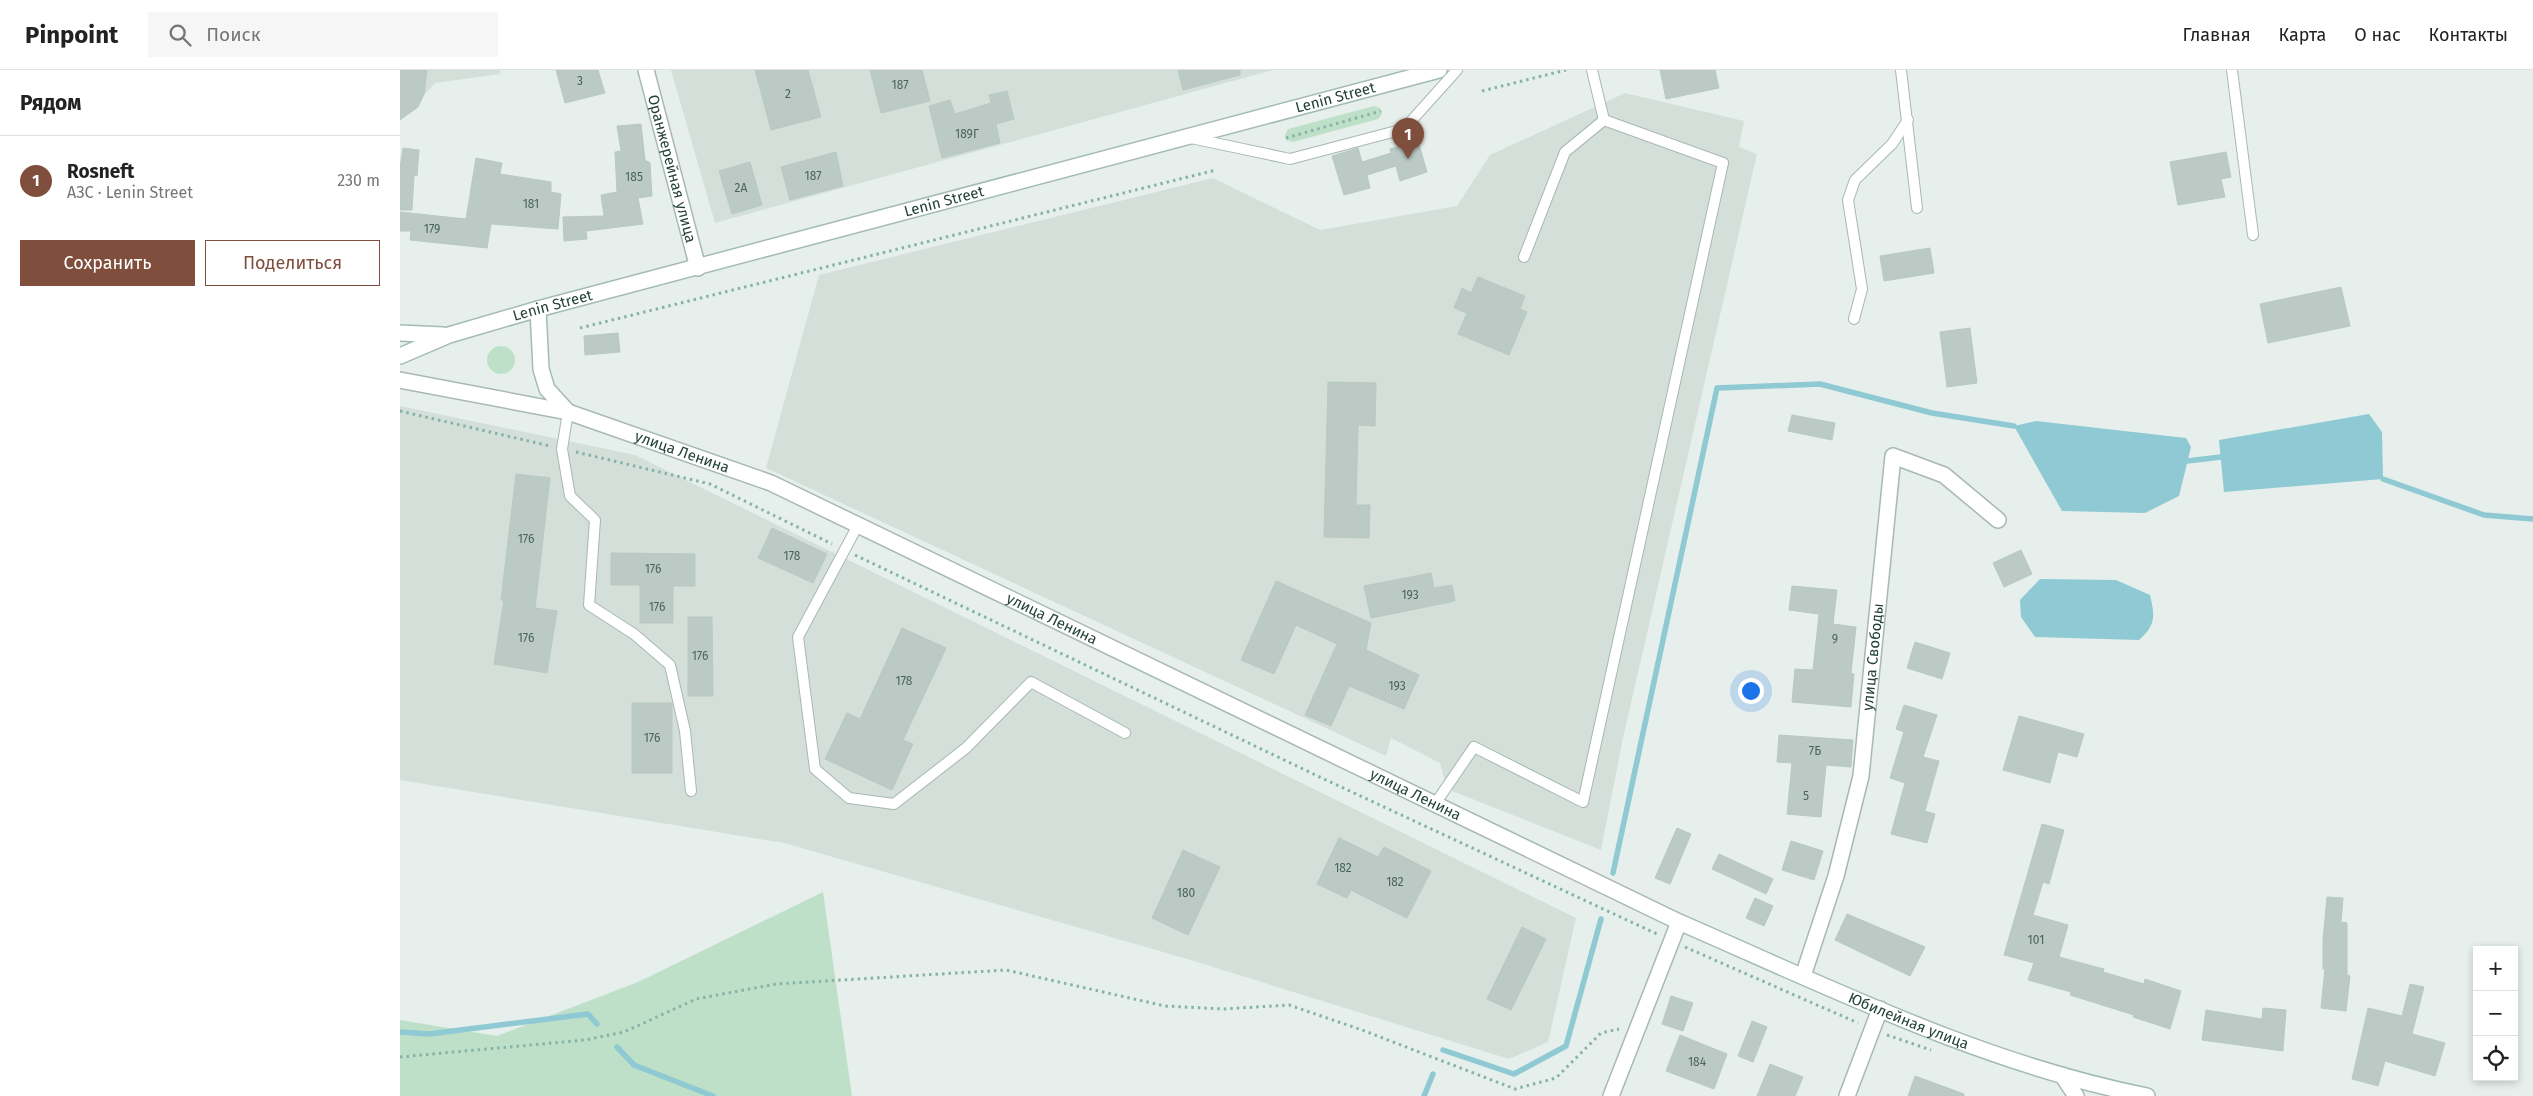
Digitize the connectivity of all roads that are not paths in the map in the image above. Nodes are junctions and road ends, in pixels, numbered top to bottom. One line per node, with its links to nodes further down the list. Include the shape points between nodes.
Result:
1 (646, 70): 13 (street, Оранжерейная улица)
2 (1439, 70): 9 (street, Lenin Street)
3 (1457, 70): 9 (lane, via 1404,129 1290,158)
4 (1592, 70): 7 (lane)
5 (1901, 70): 8 (lane)
6 (2232, 70): 11 (lane)
7 (1604, 120): 12 (lane, via 1565,152); 25 (lane, via 1724,163 1583,802 1474,747)
8 (1908, 120): 10 (lane); 15 (lane, via 1892,144 1855,180 1848,200 1862,289)
9 (1187, 137): 13 (street, Lenin Street)
10 (1916, 208)
11 (2253, 235)
12 (1524, 257)
13 (698, 268): 14 (street, Lenin Street)
14 (538, 309): 17 (street, Lenin Street); 20 (street, via 541,369 547,389)
15 (1854, 318)
16 (400, 333): 17 (street, Lenin Street)
17 (450, 335): 18 (street, Lenin Street)
18 (400, 356)
19 (400, 380): 20 (street, улица Ленина)
20 (568, 412): 22 (street, улица Ленина, via 771,482); 24 (lane, via 562,449 570,496 595,520 589,605 634,634 670,665 685,731)
21 (1998, 520): 27 (street, улица Свободы, via 1944,475 1893,456 1861,776 1836,876)
22 (858, 525): 23 (lane, via 798,637 815,769 849,798 894,804 966,748 1031,682); 25 (street, улица Ленина)
23 (1125, 733)
24 (691, 791)
25 (1435, 804): 26 (street, улица Ленина)
26 (1679, 922): 27 (street, Юбилейная улица); 30 (street)
27 (1803, 976): 28 (street, Юбилейная улица)
28 (1880, 1009): 29 (street, Юбилейная улица, via 1934,1032); 31 (street)
29 (2062, 1075): 32 (street); 33 (street, Юбилейная улица, via 2104,1088)
30 (1611, 1096)
31 (1847, 1096)
32 (2076, 1096)
33 (2147, 1096)

